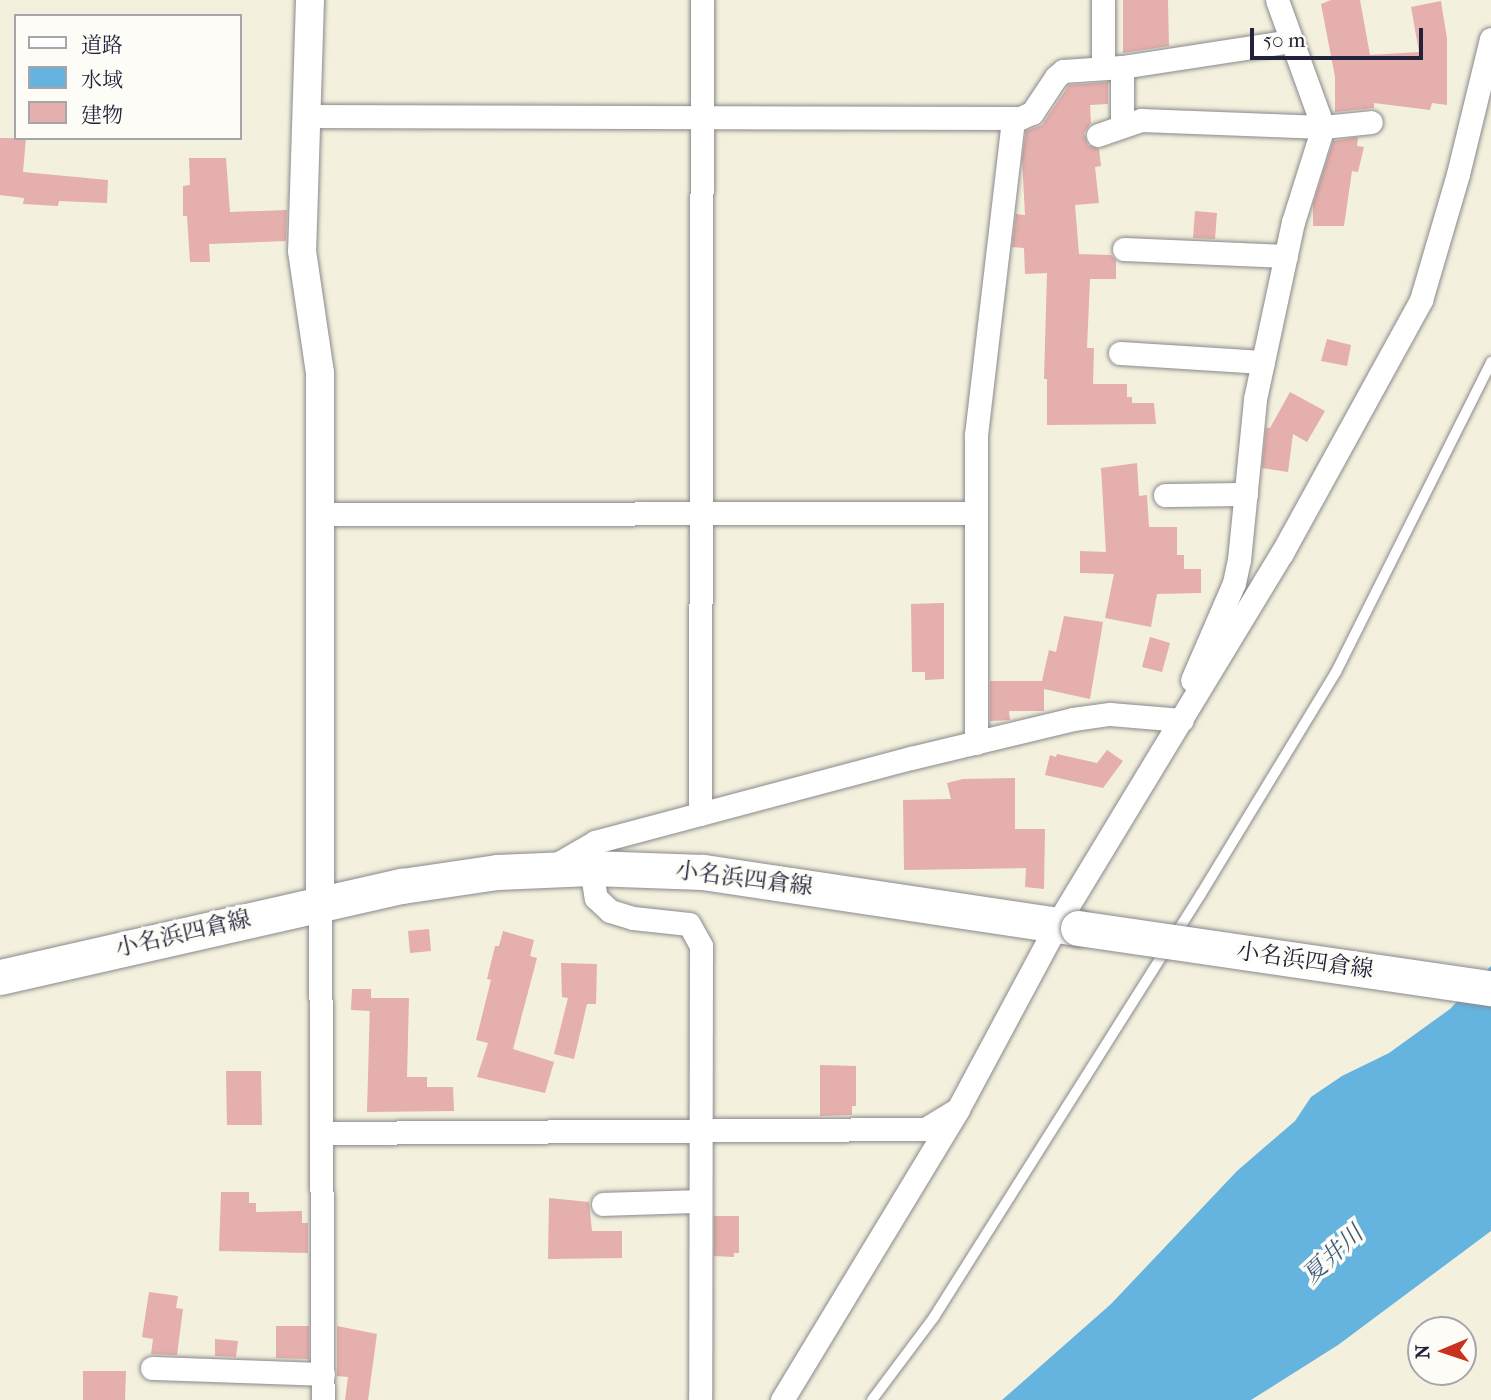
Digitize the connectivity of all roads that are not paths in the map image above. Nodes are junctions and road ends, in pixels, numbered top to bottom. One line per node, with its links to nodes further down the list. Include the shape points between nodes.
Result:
1 (310, 0): 9 (street)
2 (702, 0): 8 (street)
3 (1103, 0): 7 (street)
4 (1277, 0): 6 (street)
5 (1491, 39): 25 (street, via 1421,300 1282,553)
6 (1292, 41): 7 (street); 13 (street)
7 (1113, 68): 10 (street, via 1063,71 1032,113); 12 (street)
8 (702, 115): 9 (street); 10 (street); 22 (street)
9 (307, 116): 24 (street, via 302,251 320,373)
10 (1013, 118): 23 (street, via 976,435)
11 (1371, 122): 13 (street)
12 (1122, 124): 13 (street, via 1141,120); 14 (street)
13 (1323, 127): 16 (street)
14 (1098, 135)
15 (1124, 249): 16 (street)
16 (1286, 256): 18 (street)
17 (1120, 353): 18 (street)
18 (1263, 362): 20 (street)
19 (1491, 362): 44 (lane, via 1336,672 934,1317)
20 (1246, 494): 21 (street); 25 (street, via 1234,583 1190,685)
21 (1165, 495)
22 (701, 513): 23 (street); 24 (street); 27 (street)
23 (974, 513): 26 (street)
24 (322, 514): 30 (street)
25 (1187, 712): 26 (street, via 1110,714); 31 (street)
26 (976, 743): 27 (street)
27 (700, 814): 29 (street, via 595,842)
28 (591, 868): 29 (main road, 小名浜四倉線); 31 (main road, 小名浜四倉線, via 703,872); 35 (street, via 596,898 610,911 689,924 701,946)
29 (546, 870): 30 (main road, 小名浜四倉線, via 449,879)
30 (320, 903): 32 (main road, 小名浜四倉線); 36 (street)
31 (1068, 926): 33 (main road, 小名浜四倉線, bridge); 34 (street)
32 (0, 977)
33 (1491, 988)
34 (958, 1109): 35 (street, via 925,1129); 43 (street)
35 (699, 1130): 36 (street); 37 (street)
36 (323, 1133): 40 (street)
37 (699, 1201): 38 (street); 42 (street)
38 (603, 1203)
39 (152, 1368): 40 (street)
40 (323, 1374): 41 (street)
41 (323, 1400)
42 (700, 1400)
43 (782, 1400)
44 (872, 1400)

